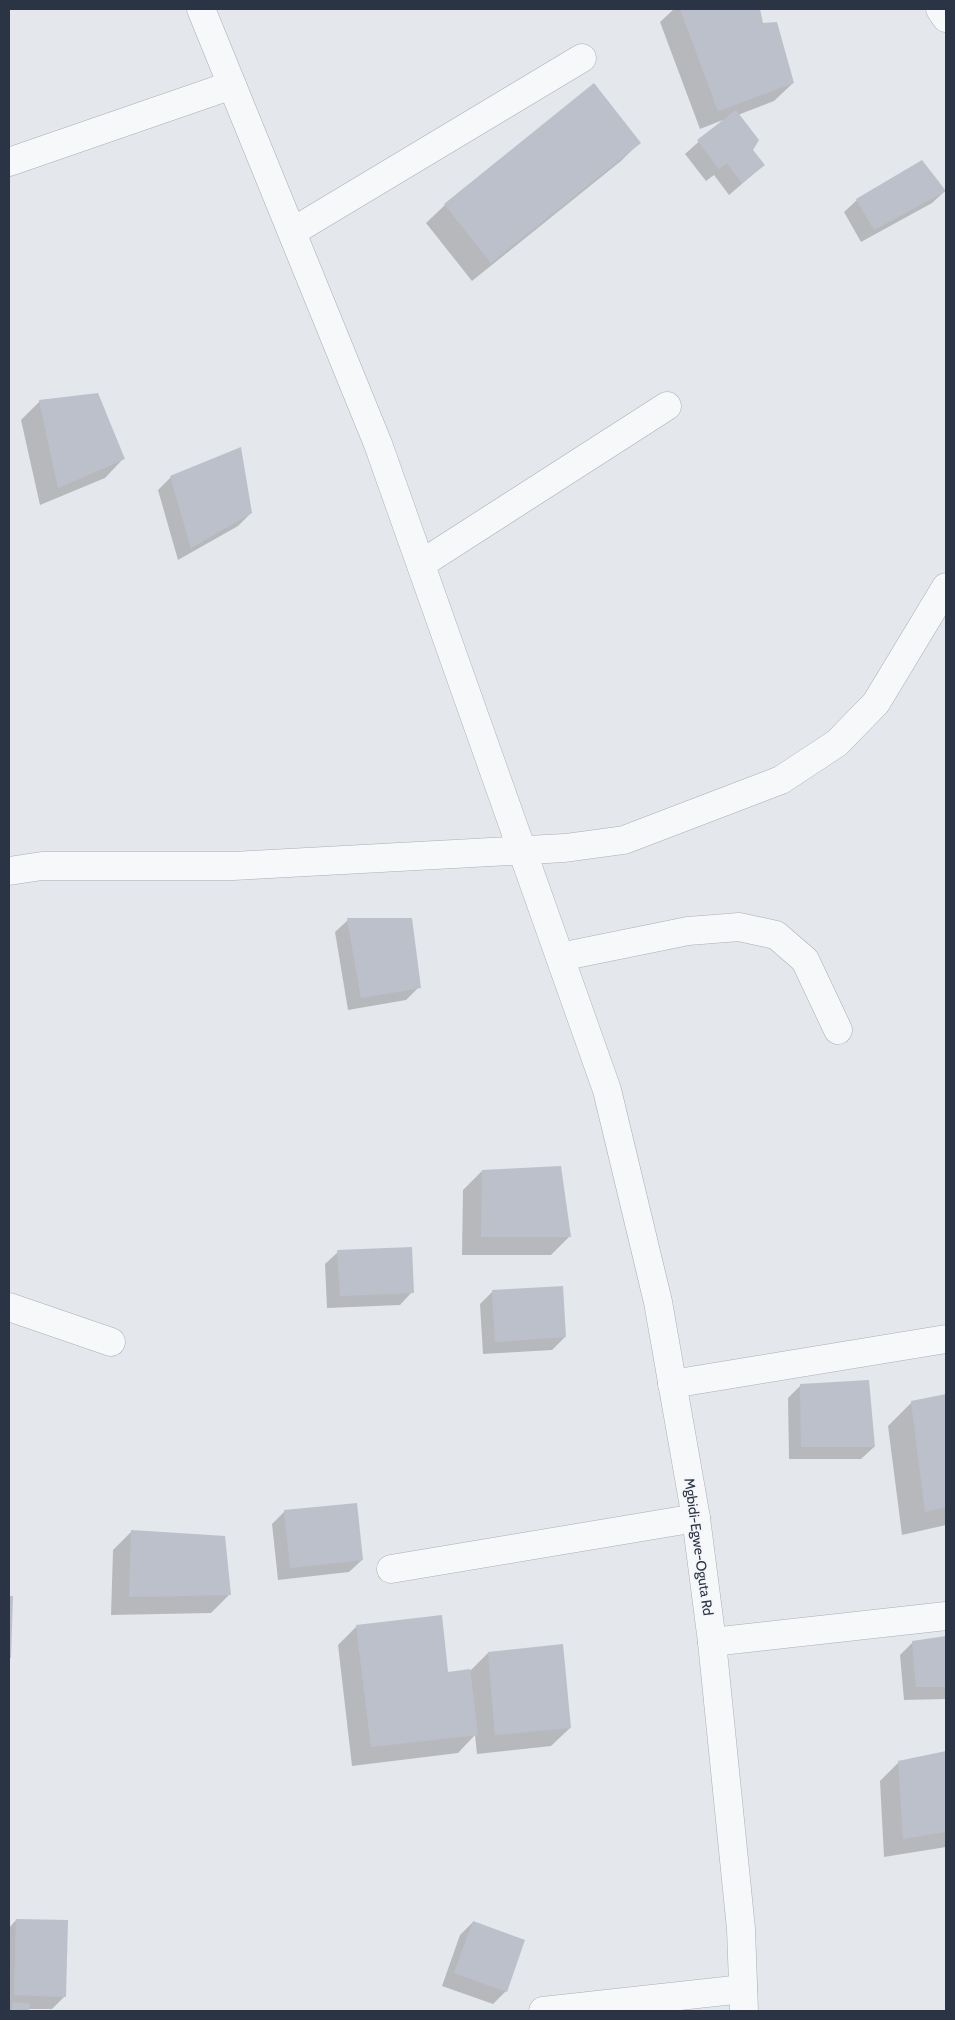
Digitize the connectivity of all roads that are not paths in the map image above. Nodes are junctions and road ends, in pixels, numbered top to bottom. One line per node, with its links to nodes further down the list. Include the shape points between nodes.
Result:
1 (201, 9): 5 (street, Mgbidi-Egwe-Oguta Rd)
2 (940, 9): 3 (street)
3 (946, 18)
4 (582, 58): 7 (street)
5 (232, 86): 6 (street); 7 (street, Mgbidi-Egwe-Oguta Rd)
6 (9, 162)
7 (292, 232): 9 (street, Mgbidi-Egwe-Oguta Rd, via 378,444)
8 (666, 406): 9 (street)
9 (421, 564): 11 (street, Mgbidi-Egwe-Oguta Rd)
10 (946, 587): 11 (street, via 876,703 837,743 781,780 624,840 565,848)
11 (523, 848): 12 (street, via 233,866 42,866); 13 (street, Mgbidi-Egwe-Oguta Rd)
12 (9, 871)
13 (560, 957): 14 (street, via 688,931 739,927 776,936 805,960); 18 (street, Mgbidi-Egwe-Oguta Rd, via 607,1090 658,1302)
14 (838, 1030)
15 (9, 1307): 17 (street)
16 (946, 1339): 18 (street)
17 (111, 1342)
18 (672, 1384): 19 (street, Mgbidi-Egwe-Oguta Rd)
19 (696, 1518): 20 (street); 22 (street, Mgbidi-Egwe-Oguta Rd)
20 (390, 1569)
21 (946, 1616): 22 (street)
22 (712, 1642): 23 (street, Mgbidi-Egwe-Oguta Rd, via 741,1929)
23 (744, 2000): 24 (street)
24 (543, 2011)

